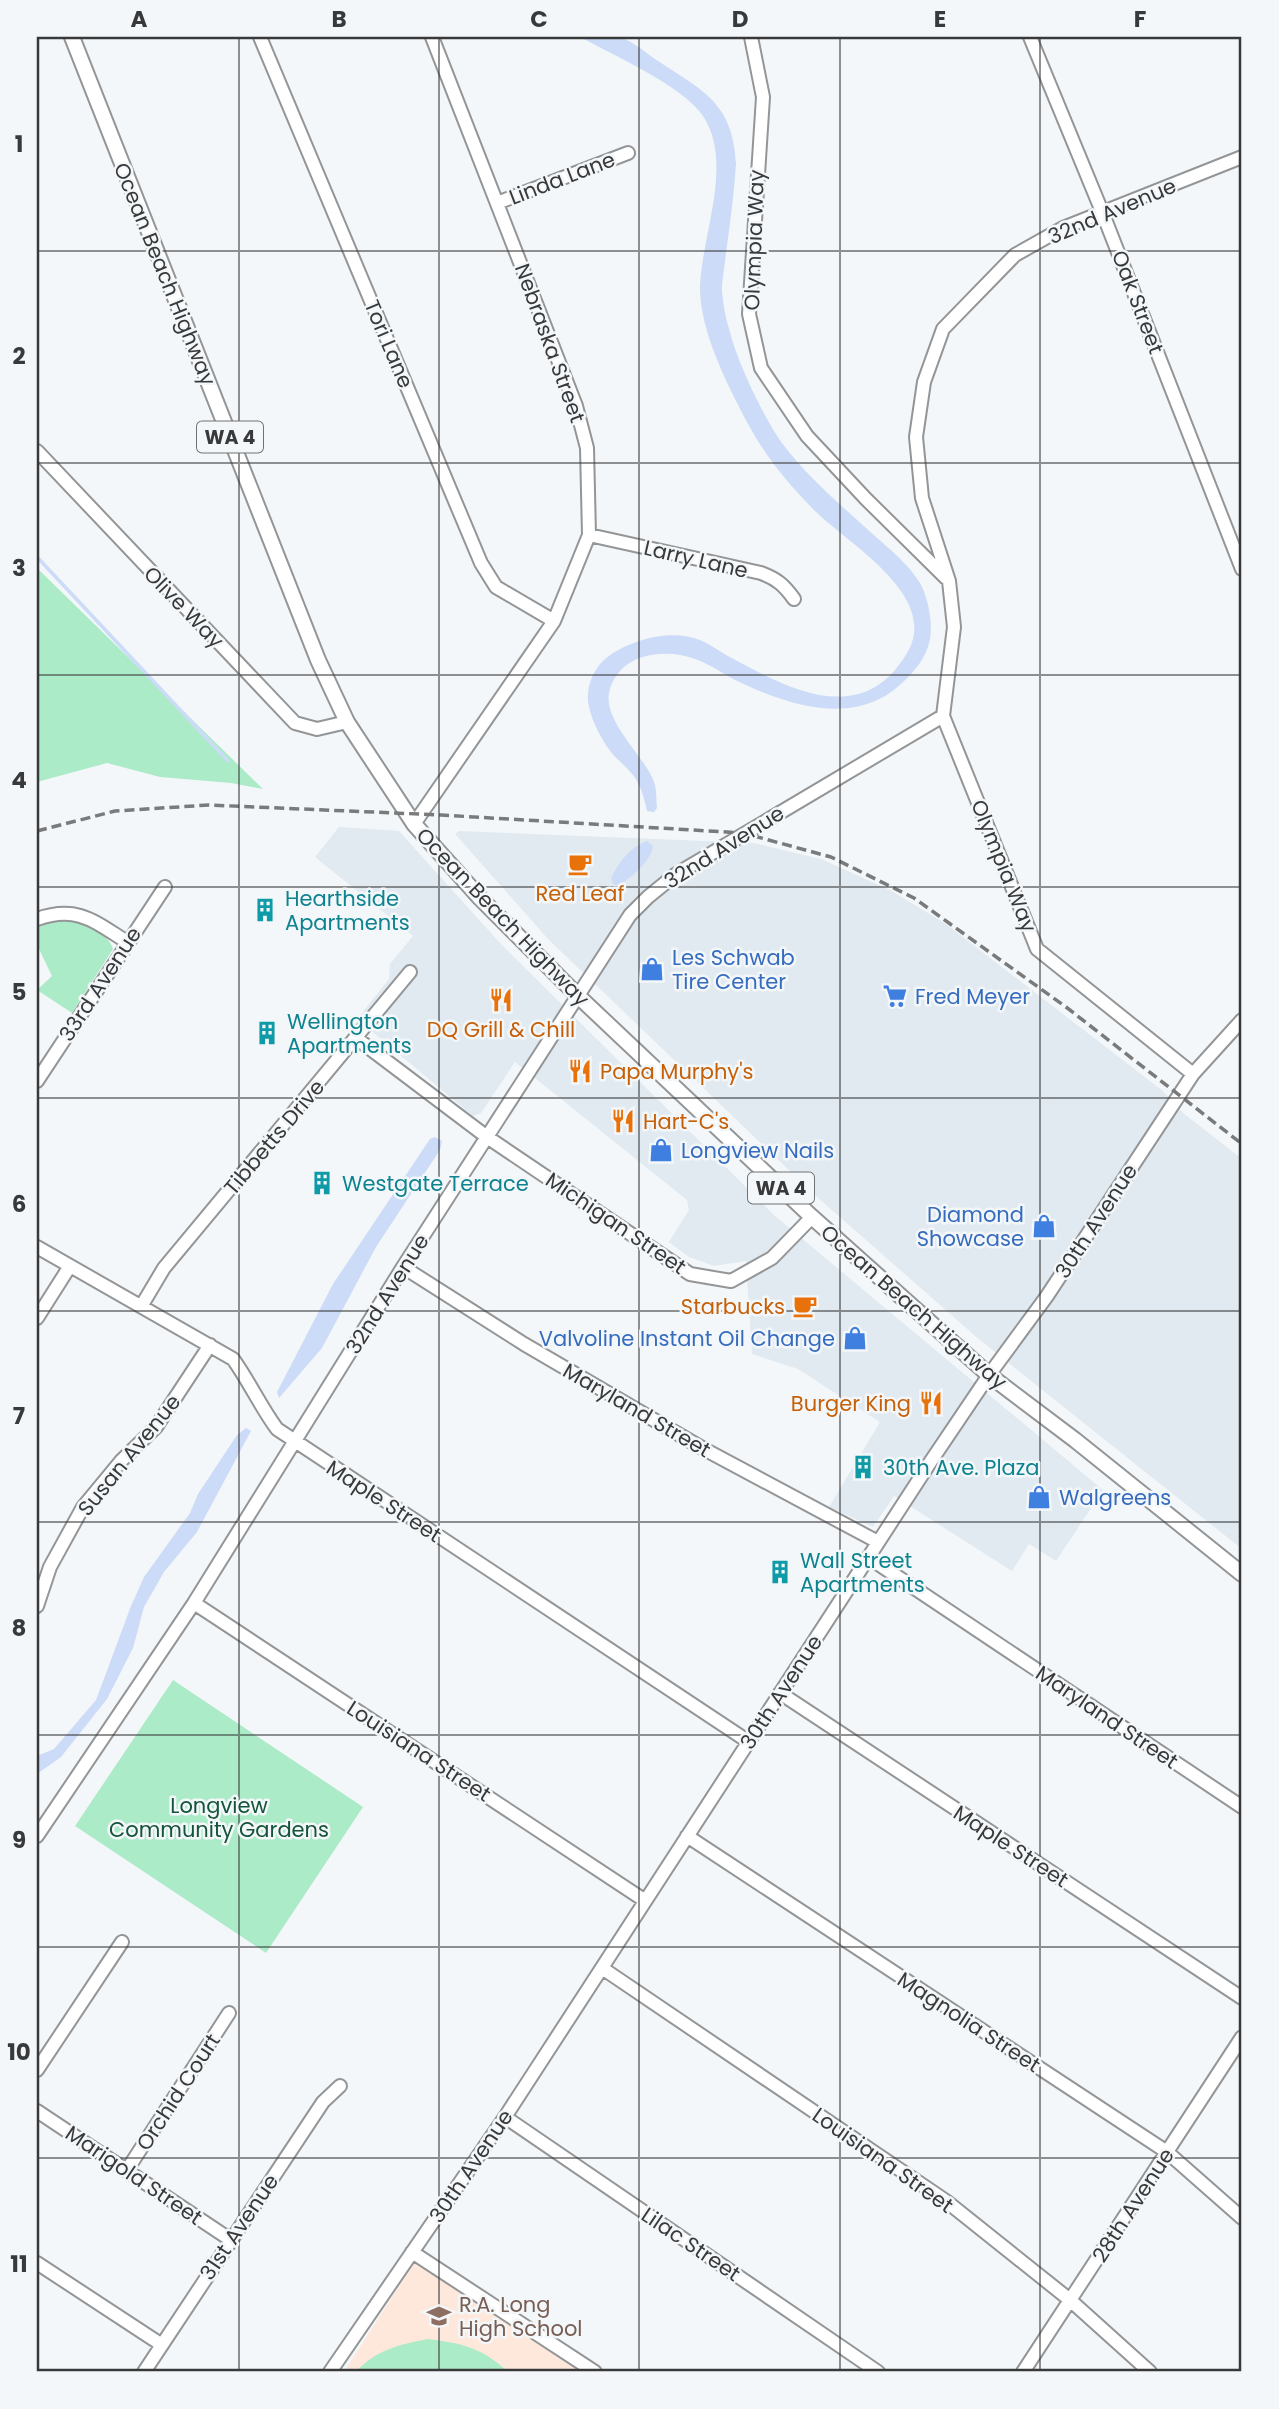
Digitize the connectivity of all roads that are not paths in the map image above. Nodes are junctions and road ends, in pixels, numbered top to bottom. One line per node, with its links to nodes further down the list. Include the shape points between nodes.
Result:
1 (72, 37): 17 (main road, Ocean Beach Highway / WA 4, via 312,647)
2 (260, 37): 15 (street, Tori Lane, via 481,563 496,587)
3 (432, 37): 8 (street, Nebraska Street)
4 (751, 37): 13 (street, Olympia Way, via 762,97 749,314 761,368 807,436)
5 (1030, 37): 9 (street, Oak Street)
6 (628, 153): 8 (street, Linda Lane)
7 (1242, 157): 9 (street, 32nd Avenue)
8 (497, 203): 11 (street, Nebraska Street, via 576,406 587,448)
9 (1103, 214): 12 (street, Oak Street); 13 (street, 32nd Avenue, via 1063,228 1015,255 943,329 924,382 916,437 922,498)
10 (37, 451): 17 (street, Olive Way, via 295,723 317,729)
11 (590, 535): 14 (street, Larry Lane, via 761,573 784,584); 15 (street, Nebraska Street)
12 (1242, 569)
13 (949, 581): 16 (street, 32nd Avenue, via 954,627)
14 (794, 599)
15 (554, 621): 18 (street, Nebraska Street)
16 (943, 716): 23 (street, 32nd Avenue, via 675,875 630,915); 26 (street, Olympia Way, via 1037,949)
17 (347, 722): 18 (main road, Ocean Beach Highway / WA 4)
18 (414, 824): 23 (main road, Ocean Beach Highway / WA 4)
19 (165, 887): 21 (street, 33rd Avenue)
20 (37, 919): 21 (street, via 68,912 82,915)
21 (127, 942): 27 (street, 33rd Avenue)
22 (410, 972): 25 (street, Tibbetts Drive)
23 (577, 995): 28 (street, 32nd Avenue); 29 (main road, Ocean Beach Highway / WA 4)
24 (1242, 1020): 26 (street, 30th Avenue)
25 (356, 1038): 28 (street, Michigan Street); 33 (street, Tibbetts Drive, via 164,1268)
26 (1193, 1074): 36 (street, 30th Avenue, via 1047,1296)
27 (37, 1081)
28 (487, 1136): 29 (street, Michigan Street, via 690,1274 731,1281 772,1258); 32 (street, 32nd Avenue)
29 (812, 1217): 36 (main road, Ocean Beach Highway / WA 4)
30 (37, 1247): 31 (street, Maple Street)
31 (70, 1266): 33 (street, Maple Street); 34 (street)
32 (403, 1266): 37 (street, 32nd Avenue); 38 (street, Maryland Street, via 524,1344 702,1448)
33 (142, 1305): 35 (street, Maple Street)
34 (37, 1318)
35 (210, 1345): 37 (street, Maple Street, via 233,1359 261,1408 277,1429); 42 (street, Susan Avenue, via 156,1427 83,1507 50,1567)
36 (989, 1375): 38 (street, 30th Avenue); 40 (main road, Ocean Beach Highway / WA 4)
37 (295, 1442): 41 (street, 32nd Avenue); 44 (street, Maple Street)
38 (878, 1542): 39 (street, 30th Avenue)
39 (868, 1557): 43 (street, 30th Avenue); 45 (street, Maryland Street)
40 (1242, 1574)
41 (194, 1603): 46 (street, 32nd Avenue); 48 (street, Louisiana Street)
42 (37, 1606)
43 (780, 1693): 44 (street, 30th Avenue); 51 (street, Maple Street)
44 (749, 1742): 47 (street, 30th Avenue)
45 (1242, 1807)
46 (37, 1836)
47 (687, 1836): 48 (street, 30th Avenue); 58 (street, Magnolia Street)
48 (644, 1900): 50 (street, 30th Avenue)
49 (122, 1942): 54 (street)
50 (601, 1968): 57 (street, 30th Avenue); 64 (street, Louisiana Street, via 946,2201)
51 (1242, 1998)
52 (229, 2013): 59 (street, Orchid Court)
53 (1242, 2037): 58 (street, 28th Avenue)
54 (37, 2070)
55 (340, 2086): 61 (street, 31st Avenue, via 323,2102)
56 (37, 2111): 59 (street, Marigold Street)
57 (505, 2117): 62 (street, 30th Avenue); 69 (street, Lilac Street)
58 (1167, 2152): 60 (street, Magnolia Street); 64 (street, 28th Avenue)
59 (127, 2171): 61 (street, Marigold Street)
60 (1242, 2218)
61 (231, 2240): 65 (street, 31st Avenue)
62 (412, 2252): 67 (street, 30th Avenue); 68 (street)
63 (37, 2263): 65 (street)
64 (1070, 2300): 70 (street, 28th Avenue); 71 (street, Louisiana Street)
65 (162, 2345): 66 (street, 31st Avenue)
66 (144, 2372)
67 (330, 2372)
68 (595, 2372)
69 (878, 2372)
70 (1023, 2372)
71 (1150, 2372)

